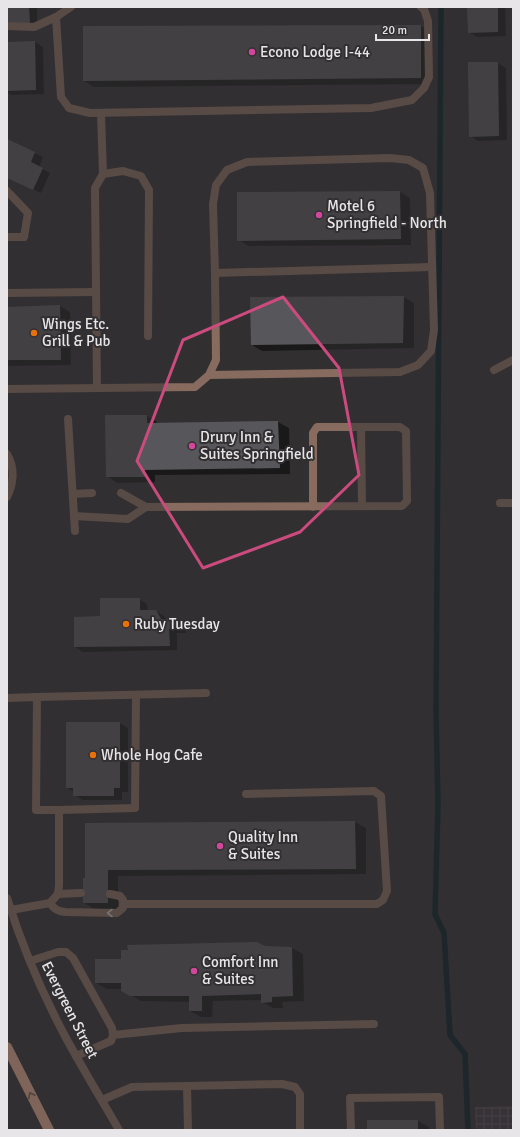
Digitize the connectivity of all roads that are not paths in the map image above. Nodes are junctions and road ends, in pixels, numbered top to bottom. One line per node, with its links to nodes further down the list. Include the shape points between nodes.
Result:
1 (71, 7): 3 (street)
2 (421, 7): 5 (street, via 428,21 429,77 424,88 412,100 371,108)
3 (56, 17): 4 (street, via 34,27); 5 (street, via 61,97 69,108)
4 (7, 26)
5 (101, 113): 6 (street)
6 (102, 174): 11 (street, via 95,188); 13 (street, via 123,171 142,176 149,190)
7 (7, 191): 8 (street, via 28,212 24,237)
8 (7, 236)
9 (432, 267): 10 (street); 10 (street, via 430,193 423,168 409,160 374,158 247,162 227,170 216,185 213,204); 16 (street, via 434,330 431,351 418,365 400,372)
10 (215, 273): 16 (street, via 216,360)
11 (96, 292): 12 (street); 17 (street)
12 (7, 293)
13 (148, 336)
14 (513, 360): 15 (street)
15 (494, 370)
16 (209, 375): 17 (street, via 195,387)
17 (97, 388): 18 (street)
18 (7, 389)
19 (68, 419): 24 (street)
20 (361, 426): 28 (street); 28 (street, via 400,427 406,431 407,501 402,506); 30 (street, via 317,428 313,434)
21 (7, 454): 25 (street, via 12,474 11,489)
22 (92, 493): 24 (street)
23 (121, 493): 29 (street)
24 (73, 494): 31 (street)
25 (7, 497)
26 (500, 503): 27 (street)
27 (513, 503)
28 (362, 506): 30 (street)
29 (146, 507): 30 (street); 31 (street, via 128,519)
30 (314, 507)
31 (74, 516): 32 (street)
32 (75, 531)
33 (206, 693): 34 (street)
34 (136, 695): 35 (street); 38 (street, via 135,808)
35 (37, 697): 36 (street); 38 (street, via 36,810)
36 (7, 698)
37 (246, 794): 44 (street, via 374,791 381,796 387,891 383,900 377,904)
38 (59, 810): 40 (street)
39 (81, 893): 40 (street)
40 (58, 894): 43 (street)
41 (110, 894): 44 (street, via 120,896)
42 (7, 898): 45 (street, Evergreen Street)
43 (50, 903): 44 (street, one-way to 43, via 117,914 58,911); 45 (street)
44 (124, 904)
45 (11, 910): 46 (street, Evergreen Street)
46 (30, 961): 48 (street, via 58,952 66,952 73,958 112,1028); 50 (street, Evergreen Street)
47 (374, 1024): 48 (street, via 182,1028)
48 (113, 1035): 50 (street, via 111,1041)
49 (7, 1047): 53 (main road, one-way to 49)
50 (76, 1056): 52 (street, Evergreen Street)
51 (187, 1086): 52 (street, via 132,1087); 55 (street); 56 (street, via 282,1084 295,1087 300,1094)
52 (102, 1100): 54 (street, Evergreen Street)
53 (49, 1130)
54 (119, 1130)
55 (188, 1130)
56 (300, 1130)
57 (351, 1130): 58 (street, via 350,1098 439,1097)
58 (440, 1130)

